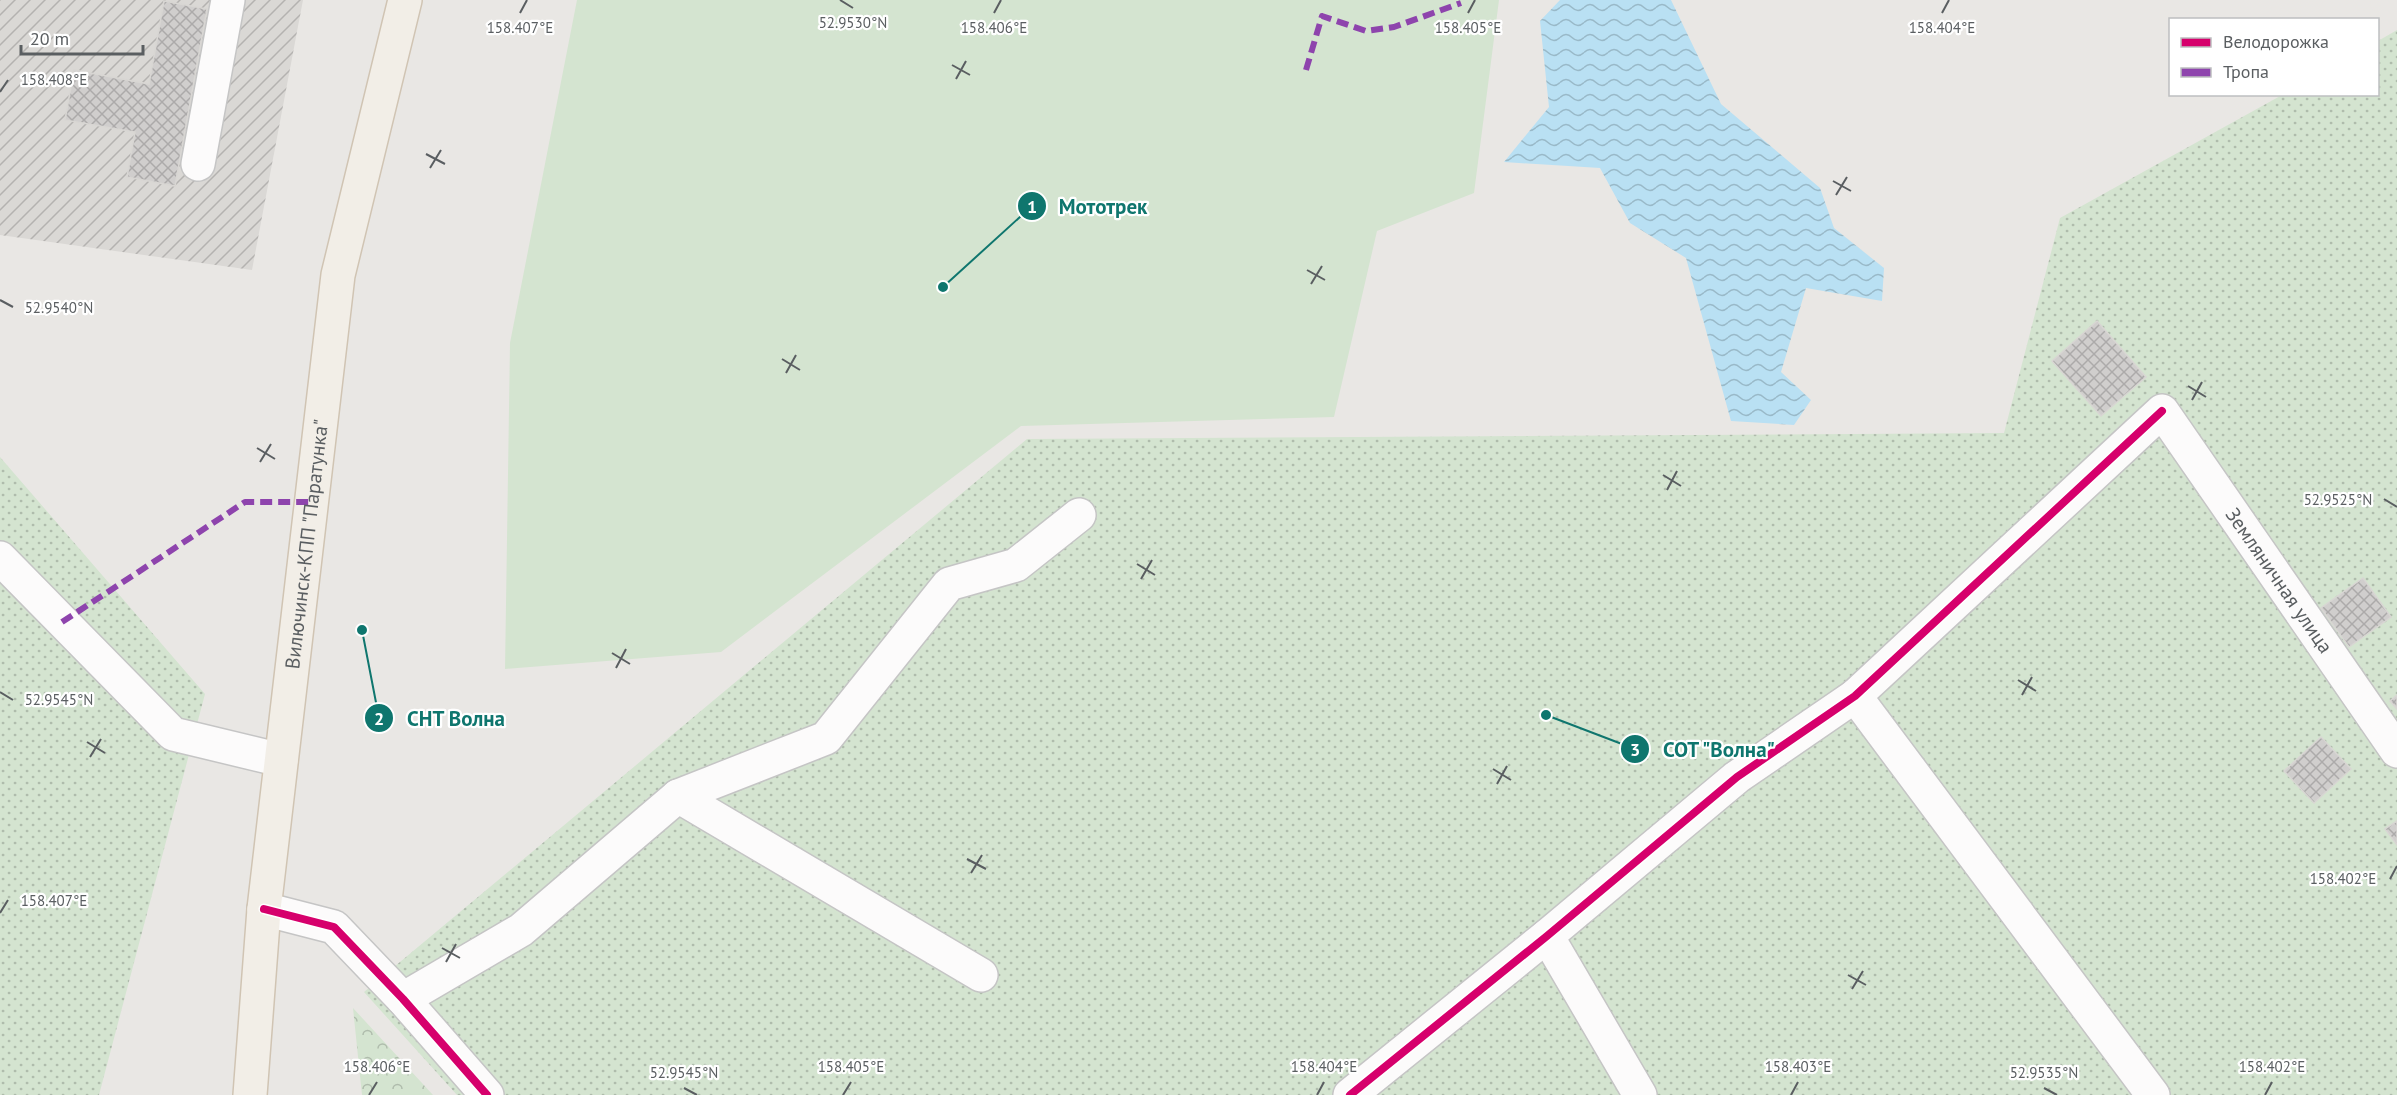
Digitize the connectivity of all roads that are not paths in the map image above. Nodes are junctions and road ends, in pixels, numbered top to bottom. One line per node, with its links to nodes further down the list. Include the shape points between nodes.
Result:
1 (228, 0): 3 (street)
2 (405, 0): 8 (main road, Вилючинск-КПП "Паратунка", via 338,275)
3 (198, 164)
4 (1078, 515): 9 (street, via 1016,565 948,584 826,738)
5 (0, 558): 8 (street, via 173,734)
6 (1855, 696): 7 (street, Земляничная улица, via 2162,411); 11 (street, via 1737,777); 18 (street)
7 (2397, 751)
8 (281, 760): 10 (main road, Вилючинск-КПП "Паратунка")
9 (678, 795): 12 (street); 13 (street, via 521,930)
10 (264, 909): 13 (street, via 334,927); 14 (main road, Вилючинск-КПП "Паратунка")
11 (1547, 936): 16 (street); 17 (street)
12 (981, 975)
13 (403, 999): 15 (street)
14 (250, 1095)
15 (487, 1095)
16 (1350, 1095)
17 (1640, 1095)
18 (2153, 1095)

